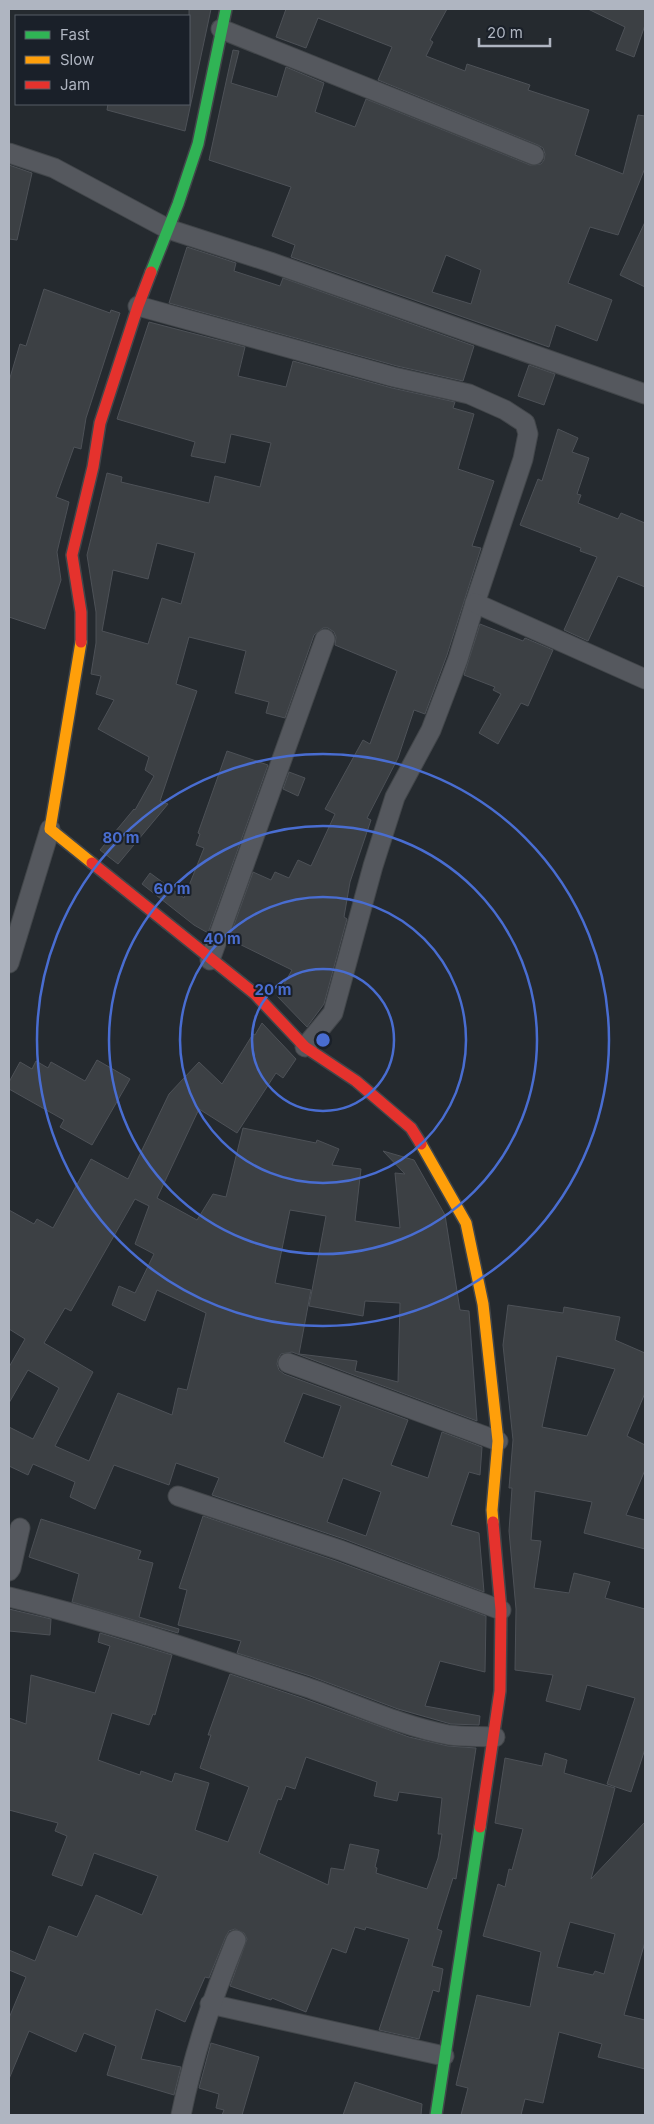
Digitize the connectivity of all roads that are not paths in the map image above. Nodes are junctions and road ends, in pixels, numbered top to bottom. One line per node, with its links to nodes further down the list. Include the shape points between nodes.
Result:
1 (226, 9): 2 (street)
2 (221, 28): 4 (street); 5 (street, via 198,144)
3 (9, 153): 5 (street, via 54,168)
4 (534, 155)
5 (168, 229): 6 (street); 7 (street)
6 (138, 306): 8 (street, via 394,378 469,394 525,423 528,434 523,459); 11 (street, via 100,423 72,555 81,612 81,643)
7 (645, 393)
8 (475, 603): 10 (street); 15 (street, via 431,730 395,797 333,1013)
9 (325, 639): 13 (street)
10 (645, 679)
11 (50, 829): 12 (street); 13 (street)
12 (13, 934): 14 (street)
13 (210, 960): 15 (street, via 255,994)
14 (9, 963)
15 (305, 1047): 17 (street, via 356,1081 411,1128 466,1223 483,1304)
16 (288, 1363): 17 (street)
17 (498, 1441): 22 (street, via 492,1510)
18 (178, 1496): 22 (street, via 340,1550)
19 (20, 1528): 20 (street)
20 (9, 1572)
21 (9, 1597): 23 (street, via 132,1630 409,1724 450,1735)
22 (501, 1610): 23 (street, via 500,1691)
23 (495, 1737): 26 (street)
24 (236, 1940): 25 (street)
25 (210, 2004): 26 (street); 27 (street, via 189,2073)
26 (444, 2056): 28 (street)
27 (181, 2115)
28 (436, 2115)

